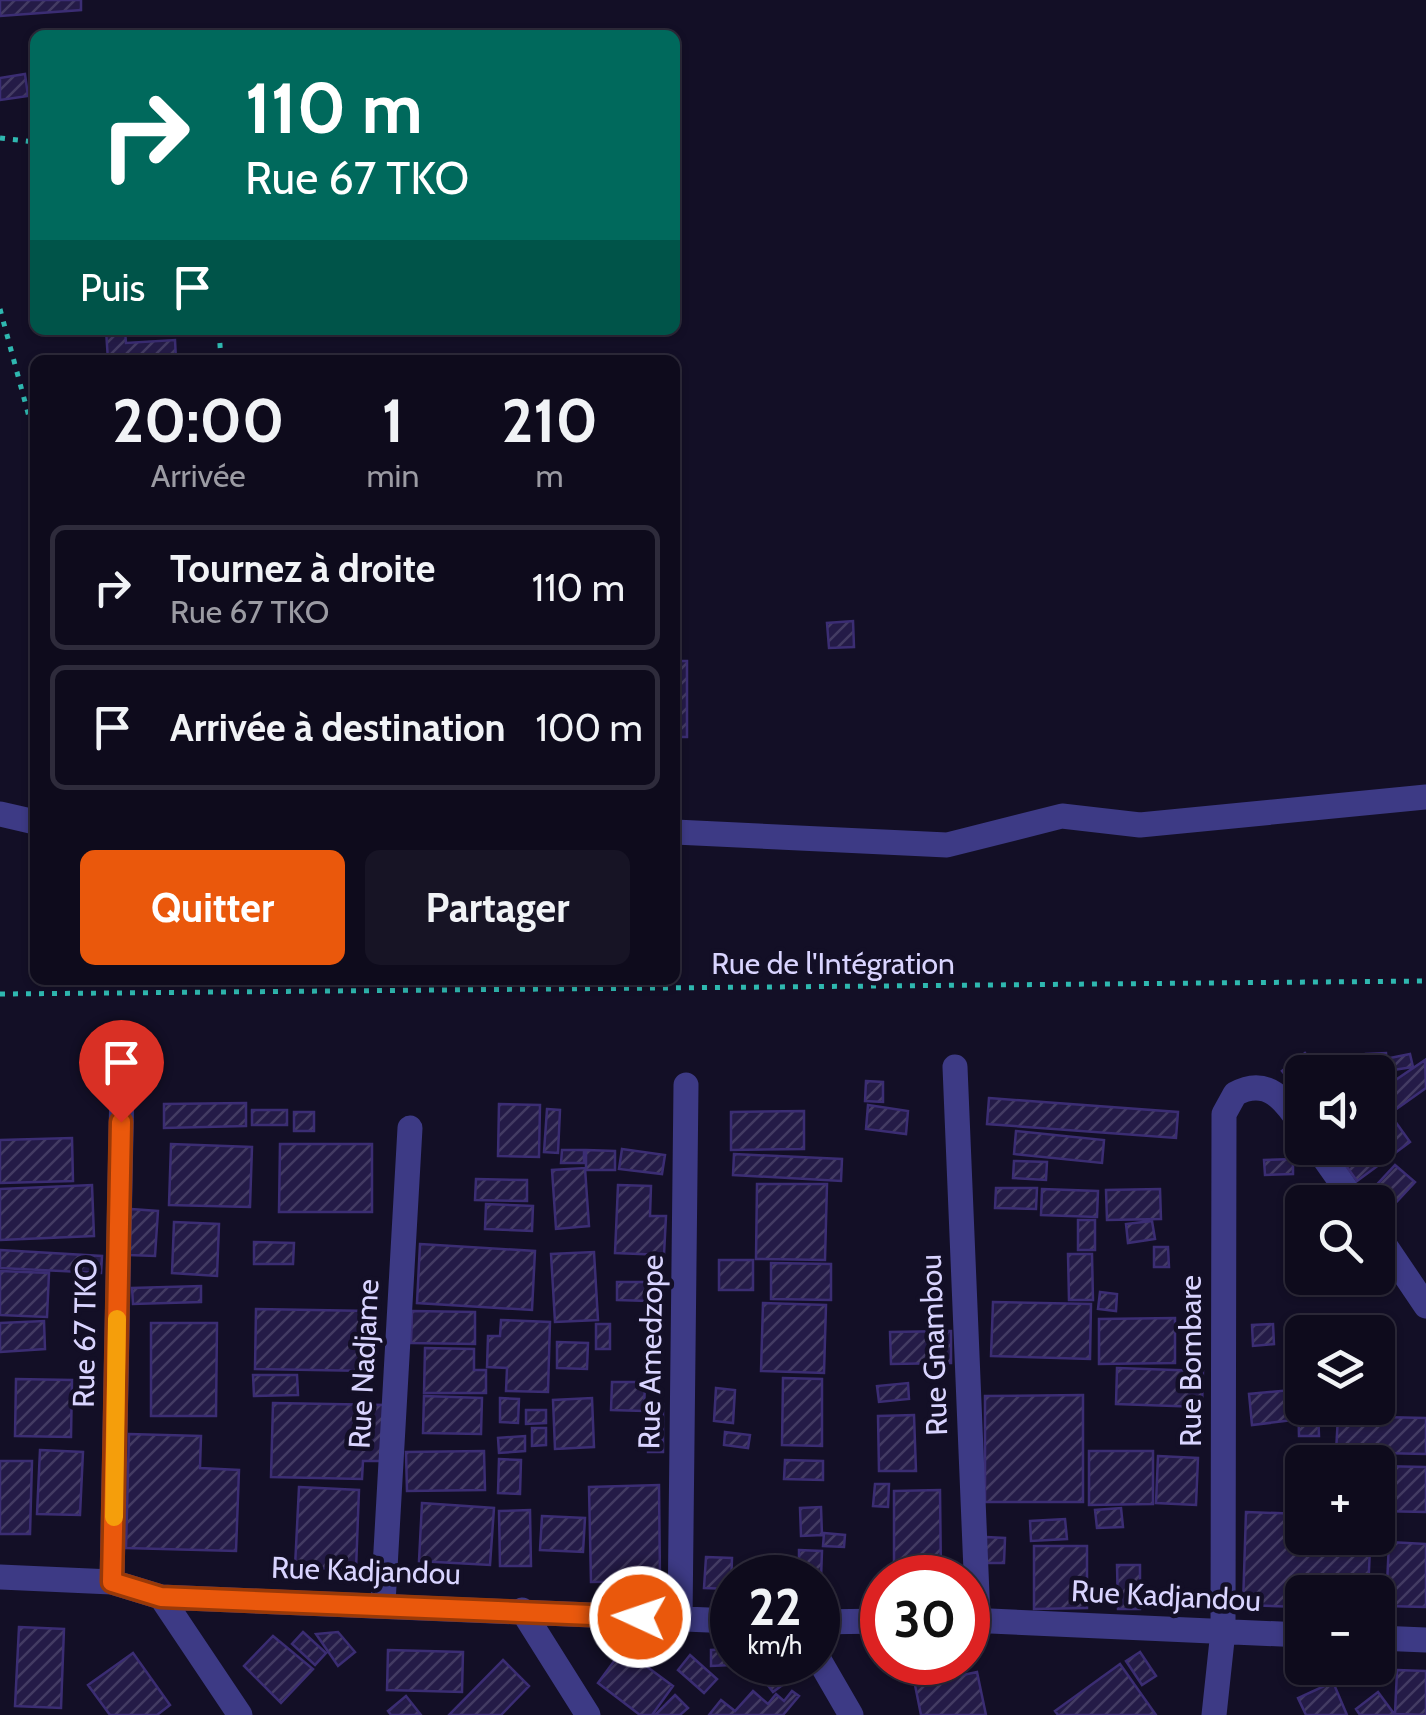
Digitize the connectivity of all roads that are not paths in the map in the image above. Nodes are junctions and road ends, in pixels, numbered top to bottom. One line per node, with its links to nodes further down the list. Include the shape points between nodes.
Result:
1 (1426, 798): 4 (street, via 1140,826 1062,816 948,845)
2 (0, 814): 3 (street)
3 (30, 821)
4 (680, 832)
5 (955, 1067): 12 (street, Rue Gnambou)
6 (122, 1084): 14 (street, Rue 67 TKO)
7 (686, 1085): 18 (street, Rue Amedzope)
8 (1285, 1105): 21 (street, Rue Bombare, via 1275,1092 1256,1086 1235,1094 1224,1114)
9 (410, 1128): 16 (street, Rue Nadjame)
10 (1395, 1261): 11 (street)
11 (1426, 1306)
12 (971, 1555)
13 (0, 1577): 14 (street, Rue Kadjandou)
14 (112, 1582): 15 (street, Rue Kadjandou)
15 (161, 1597): 16 (street, Rue Kadjandou); 26 (street)
16 (383, 1603): 17 (street, Rue Kadjandou)
17 (522, 1610): 18 (street, Rue Kadjandou); 27 (street)
18 (680, 1619): 19 (street, Rue Kadjandou)
19 (710, 1620)
20 (990, 1620): 21 (street, Rue Kadjandou)
21 (1223, 1631): 22 (street, Rue Kadjandou); 29 (street, Rue Bombare)
22 (1285, 1633)
23 (1395, 1639): 24 (street)
24 (1426, 1640)
25 (834, 1685): 28 (street)
26 (240, 1715)
27 (588, 1715)
28 (852, 1715)
29 (1214, 1715)

